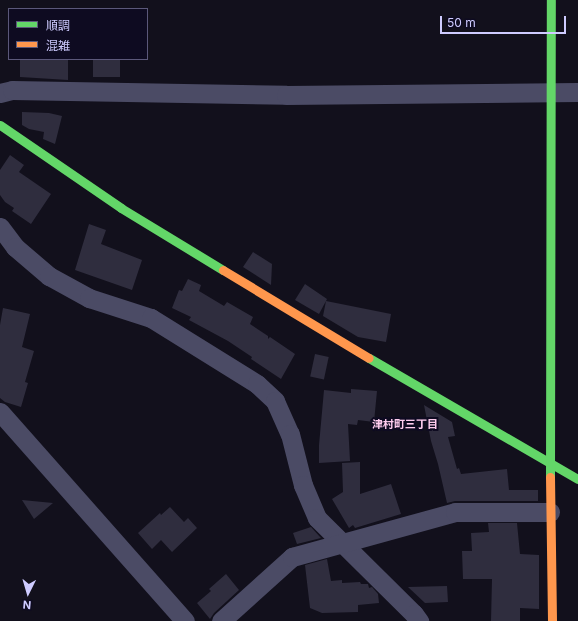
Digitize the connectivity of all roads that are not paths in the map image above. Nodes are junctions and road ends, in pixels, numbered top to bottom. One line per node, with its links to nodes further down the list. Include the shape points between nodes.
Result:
1 (551, 0): 2 (street)
2 (551, 92): 3 (street); 4 (street, via 286,95 12,90); 8 (street)
3 (578, 92)
4 (0, 93)
5 (0, 125): 8 (street, via 128,212 283,307)
6 (0, 228): 11 (street, via 15,247 49,276 89,298 151,318 257,384 275,401 290,434 303,485 317,518)
7 (0, 412): 12 (street)
8 (550, 464): 9 (street); 10 (street)
9 (578, 479)
10 (550, 512): 11 (street, via 455,512); 15 (street)
11 (341, 543): 13 (street, via 292,557); 14 (street)
12 (185, 621)
13 (221, 621)
14 (419, 621)
15 (552, 621)

